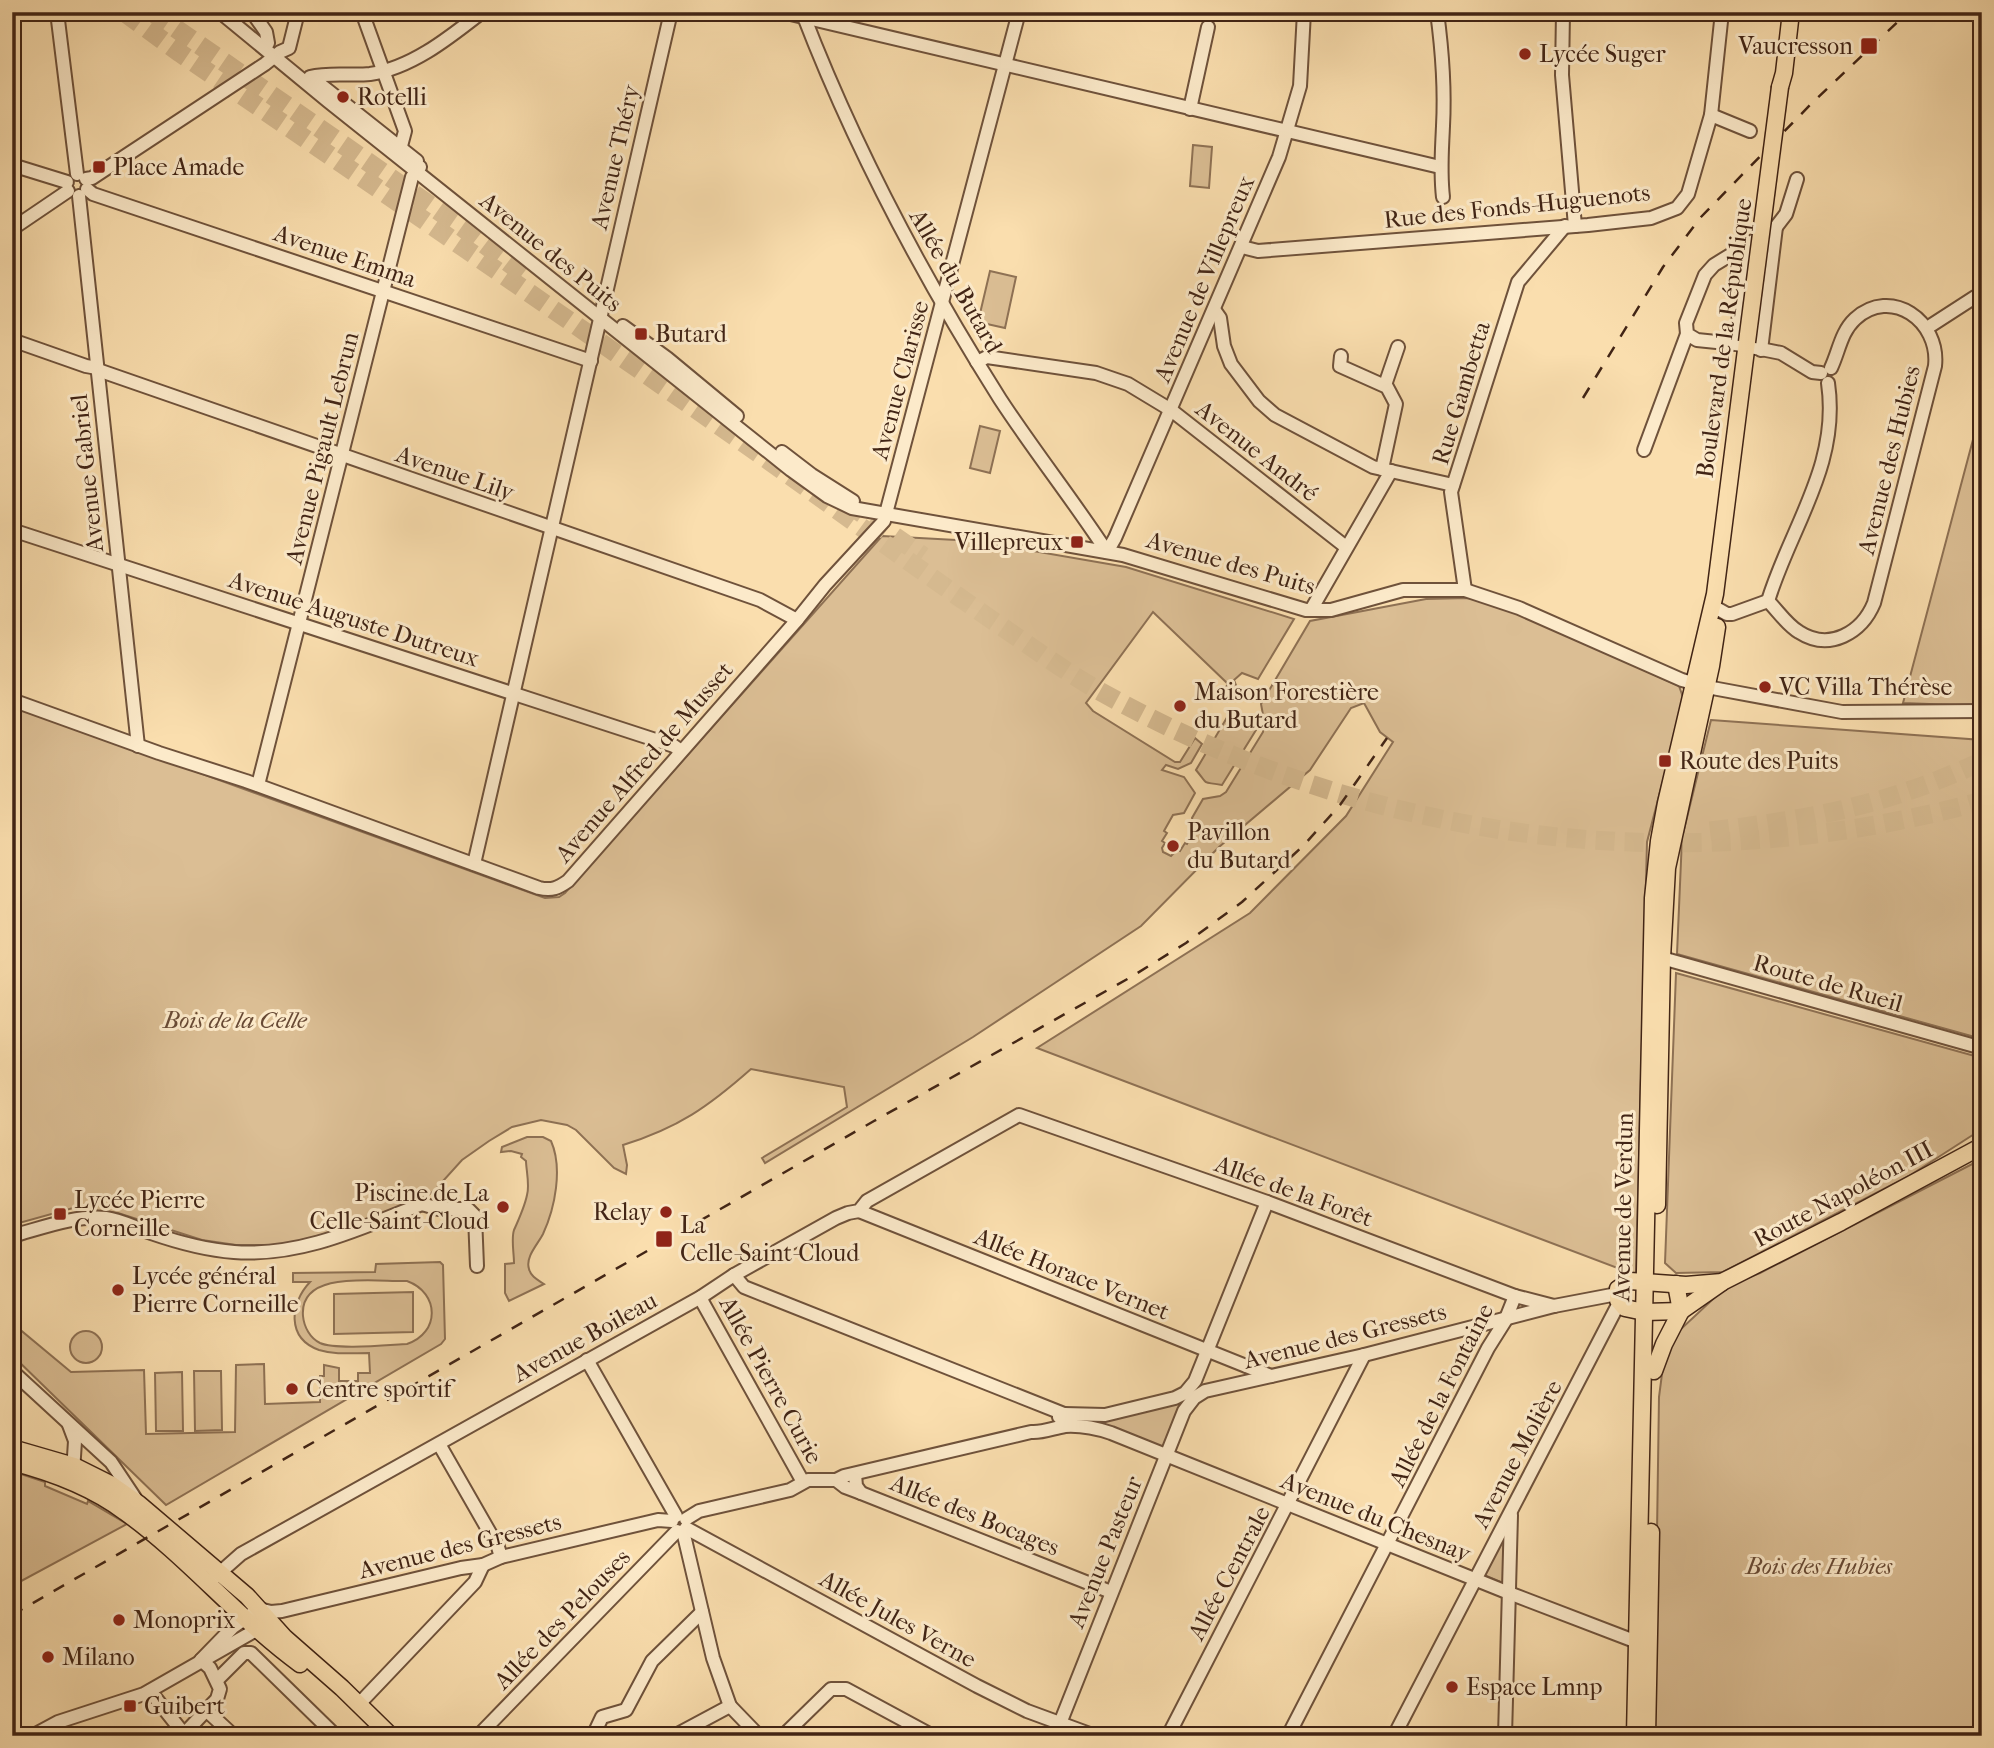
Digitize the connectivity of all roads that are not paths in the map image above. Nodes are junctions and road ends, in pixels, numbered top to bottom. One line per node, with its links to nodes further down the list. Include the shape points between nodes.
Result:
1 (57, 12): 35 (street, Avenue Gabriel)
2 (220, 12): 20 (street, Avenue des Puits)
3 (230, 12): 19 (street, Avenue des Puits)
4 (252, 12): 19 (street, via 267,32)
5 (298, 12): 20 (street, via 289,48)
6 (362, 12): 22 (street)
7 (482, 12): 22 (street, via 433,48)
8 (671, 12): 46 (street, Avenue Théry)
9 (782, 12): 17 (street)
10 (1019, 12): 21 (street, Avenue Clarisse)
11 (1304, 12): 28 (street, Avenue de Villepreux, via 1300,86)
12 (1437, 12): 32 (street, via 1443,125)
13 (1563, 12): 37 (street)
14 (1722, 12): 27 (street, Rue des Fonds-Huguenots)
15 (1782, 12): 24 (main road, Boulevard de la République)
16 (1791, 12): 24 (main road, Boulevard de la République)
17 (804, 15): 21 (street); 44 (street, Allée du Butard, via 875,181)
18 (1208, 27): 25 (street)
19 (268, 43): 20 (street, Avenue des Puits)
20 (277, 54): 23 (street, Avenue des Puits); 26 (street, Avenue des Puits); 35 (street)
21 (1005, 66): 25 (street); 44 (street, Avenue Clarisse)
22 (382, 71): 23 (street); 30 (street, via 405,131)
23 (310, 77): 26 (street, Avenue des Puits)
24 (1780, 88): 50 (main road, Boulevard de la République, bridge)
25 (1190, 109): 28 (street)
26 (351, 113): 30 (street, Avenue des Puits); 33 (street, Avenue des Puits)
27 (1711, 115): 29 (street); 37 (street, Rue des Fonds-Huguenots, via 1688,194 1677,208 1651,218)
28 (1287, 131): 32 (street); 41 (street, Avenue de Villepreux)
29 (1749, 131)
30 (401, 146): 33 (street, Avenue des Puits)
31 (12, 165): 35 (street, Avenue Emma)
32 (1440, 167): 36 (street)
33 (419, 168): 42 (street, Avenue Pigault Lebrun, via 412,177); 46 (street, Avenue des Puits)
34 (1797, 179): 38 (street, via 1786,214)
35 (77, 185): 39 (street); 42 (street, Avenue Emma); 55 (street, Avenue Gabriel)
36 (1443, 197)
37 (1570, 226): 41 (street, Rue des Fonds-Huguenots, via 1258,251); 62 (street, Rue Gambetta, via 1518,282)
38 (1776, 226): 40 (street); 50 (street)
39 (12, 229)
40 (1746, 243): 48 (street, via 1706,275 1686,323); 50 (street)
41 (1242, 247): 45 (street, Avenue de Villepreux)
42 (383, 291): 53 (street, Avenue Emma); 60 (street, Avenue Pigault Lebrun)
43 (1975, 298): 47 (street)
44 (941, 302): 54 (street, Allée du Butard); 63 (street, Avenue Clarisse)
45 (1215, 310): 58 (street, Avenue de Villepreux); 61 (street, via 1231,364 1259,401 1275,415)
46 (602, 315): 53 (street, Avenue Théry); 63 (street, Avenue des Puits, via 815,488 842,504)
47 (1927, 328): 56 (street, via 1899,309 1861,314 1848,327); 70 (street, Avenue des Hubies, via 1935,346 1936,366 1869,615 1847,635 1821,640 1799,632)
48 (1687, 334): 50 (street, via 1697,340); 59 (street)
49 (12, 340): 55 (street, Avenue Lily)
50 (1748, 346): 56 (street, via 1781,353 1812,372); 71 (main road, Boulevard de la République)
51 (1398, 347): 57 (street)
52 (1341, 356): 57 (street, via 1340,366)
53 (591, 361): 64 (street, Avenue Théry)
54 (978, 362): 58 (street, Avenue André, via 987,357 1096,373 1128,384); 67 (street, Allée du Butard)
55 (97, 369): 60 (street, Avenue Lily); 68 (street, Avenue Gabriel)
56 (1827, 375): 70 (street, via 1831,404 1822,468)
57 (1385, 385): 61 (street, via 1396,404)
58 (1171, 410): 66 (street, Avenue André); 67 (street, Avenue de Villepreux)
59 (1644, 450)
60 (342, 456): 64 (street, Avenue Lily); 74 (street, Avenue Pigault Lebrun)
61 (1387, 470): 62 (street); 66 (street)
62 (1453, 485): 69 (street, Rue Gambetta)
63 (886, 515): 67 (street, Avenue des Puits); 73 (street, Avenue Alfred de Musset)
64 (551, 529): 73 (street, Avenue Lily, via 760,600); 76 (street, Avenue Théry)
65 (12, 530): 68 (street, Avenue Auguste Dutreux)
66 (1346, 547): 72 (street)
67 (1107, 552): 72 (street, Avenue des Puits)
68 (118, 565): 74 (street, Avenue Auguste Dutreux); 79 (street, Avenue Gabriel)
69 (1465, 590): 72 (street, Avenue des Puits, via 1403,590 1331,610); 75 (street, Avenue des Puits)
70 (1768, 601): 71 (street, via 1732,614)
71 (1717, 602): 75 (main road, Boulevard de la République)
72 (1311, 610)
73 (797, 620): 80 (street, Avenue Alfred de Musset)
74 (299, 624): 76 (street, Avenue Auguste Dutreux); 81 (street, Avenue Pigault Lebrun)
75 (1700, 686): 78 (street, Avenue des Puits, via 1842,712); 83 (main road, Avenue de Verdun, via 1667,868); 93 (main road, Avenue de Verdun, via 1664,816 1653,898)
76 (513, 693): 80 (street, Avenue Auguste Dutreux); 82 (street, Avenue Théry)
77 (12, 700): 79 (street, Avenue Alfred de Musset)
78 (1982, 711)
79 (138, 746): 81 (street, Avenue Alfred de Musset)
80 (681, 751): 82 (street, Avenue Alfred de Musset, via 568,881 555,889 539,888)
81 (258, 785): 82 (street, Avenue Alfred de Musset)
82 (474, 864)
83 (1662, 958): 84 (street, Route de Rueil); 93 (main road, Avenue de Verdun)
84 (1982, 1048)
85 (1019, 1115): 87 (street, Allée de la Forêt); 88 (street, Avenue Boileau, via 867,1201)
86 (1982, 1146): 92 (main road, Route Napoléon III)
87 (1267, 1202): 95 (street, Allée de la Forêt); 104 (street)
88 (859, 1212): 91 (street, Avenue Boileau, via 841,1215); 104 (street, Allée Horace Vernet)
89 (12, 1236): 90 (street, via 73,1220 104,1218 216,1250 281,1251 325,1242 422,1204 472,1211)
90 (477, 1266)
91 (734, 1276): 96 (street, Avenue Boileau); 112 (street, Avenue du Chesnay, via 744,1287)
92 (1724, 1281): 94 (main road, Route Napoléon III); 98 (main road, Route Napoléon III)
93 (1650, 1282): 94 (main road, Route Napoléon III); 97 (main road, via 1625,1283); 100 (main road, Avenue de Verdun)
94 (1676, 1284): 101 (main road)
95 (1515, 1296): 99 (street, Allée de la Forêt); 102 (street, Allée de la Fontaine)
96 (701, 1297): 106 (street, Avenue Boileau); 124 (street, Allée Pierre Curie)
97 (1618, 1298): 99 (street, Avenue des Gressets); 100 (main road, via 1625,1308); 128 (street, Avenue Molière)
98 (1697, 1299): 101 (main road, Route Napoléon III); 103 (main road)
99 (1554, 1306): 102 (street, Avenue des Gressets)
100 (1650, 1311): 101 (main road); 107 (main road, Avenue de Verdun); 140 (main road, Avenue de Verdun)
101 (1681, 1311): 103 (main road)
102 (1505, 1321): 105 (street, Avenue des Gressets); 130 (street, Allée de la Fontaine)
103 (1668, 1336): 107 (main road)
104 (1207, 1351): 109 (street, Allée Horace Vernet); 111 (street, Avenue des Gressets, via 1185,1393)
105 (1364, 1355): 109 (street, Avenue des Gressets); 127 (street, Allée Centrale)
106 (587, 1360): 115 (street, Avenue Boileau); 129 (street)
107 (1654, 1371): 166 (main road, Avenue de Verdun)
108 (14, 1376): 113 (street)
109 (1271, 1376): 110 (street, Avenue des Gressets)
110 (1205, 1391): 117 (street, Avenue Pasteur, via 1188,1403)
111 (1105, 1415): 112 (street, Avenue des Gressets); 114 (street)
112 (1067, 1422): 114 (street, Avenue du Chesnay); 120 (street, Avenue des Gressets, via 1039,1433)
113 (69, 1425): 119 (street); 121 (street, via 75,1441)
114 (1100, 1430): 117 (street, Avenue du Chesnay)
115 (439, 1444): 132 (street); 134 (street, Avenue Boileau, via 241,1554)
116 (12, 1448): 121 (main road)
117 (1166, 1457): 127 (street, Avenue du Chesnay); 136 (street, Avenue Pasteur)
118 (12, 1462): 121 (main road)
119 (111, 1462): 123 (street); 126 (street)
120 (855, 1474): 122 (street, Avenue des Gressets); 125 (street, Allée des Bocages)
121 (77, 1479): 123 (main road); 123 (street); 131 (main road)
122 (836, 1480): 124 (street, Avenue des Gressets); 125 (street, Allée des Bocages)
123 (106, 1482): 126 (main road)
124 (803, 1482): 129 (street, Avenue des Gressets, via 790,1490 699,1511)
125 (862, 1493): 136 (street, Allée des Bocages)
126 (139, 1504): 134 (main road)
127 (1289, 1504): 130 (street, Avenue du Chesnay); 161 (street, Allée Centrale)
128 (1511, 1511): 135 (street, Avenue Molière); 137 (street)
129 (680, 1524): 132 (street, Avenue des Gressets, via 658,1520); 138 (street); 147 (street, Allée Jules Verne); 154 (street, Allée des Pelouses)
130 (1388, 1545): 135 (street, Avenue du Chesnay); 162 (street, Allée de la Fontaine)
131 (175, 1552): 134 (street, via 186,1555 209,1576); 139 (main road)
132 (501, 1558): 133 (street, Avenue des Gressets)
133 (483, 1565): 139 (street, Avenue des Gressets, via 271,1612); 144 (street, via 475,1582)
134 (221, 1573): 139 (main road)
135 (1475, 1578): 137 (street, Avenue du Chesnay); 163 (street, Avenue Molière)
136 (1111, 1592): 147 (street, Avenue Pasteur)
137 (1509, 1593): 140 (street, Avenue du Chesnay); 164 (street)
138 (702, 1612): 145 (street); 155 (street, via 652,1661 626,1710 602,1717)
139 (257, 1619): 141 (street); 144 (main road); 152 (main road)
140 (1637, 1642): 165 (main road, Avenue de Verdun)
141 (201, 1660): 142 (street); 143 (street)
142 (217, 1680): 146 (street, via 217,1699); 151 (street, via 244,1653 251,1653)
143 (150, 1691): 148 (street); 149 (street, via 58,1722)
144 (359, 1703): 153 (main road)
145 (730, 1706): 156 (street); 157 (street)
146 (207, 1711): 148 (street); 150 (street)
147 (1057, 1730): 160 (street, Allée Jules Verne)
148 (183, 1735)
149 (32, 1736)
150 (234, 1736)
151 (337, 1736)
152 (380, 1736)
153 (391, 1736)
154 (478, 1736)
155 (593, 1736)
156 (674, 1736)
157 (759, 1736)
158 (786, 1736): 159 (street, via 831,1689 846,1689)
159 (933, 1736)
160 (1096, 1736)
161 (1168, 1736)
162 (1287, 1736)
163 (1394, 1736)
164 (1505, 1736)
165 (1635, 1736)
166 (1647, 1736)

